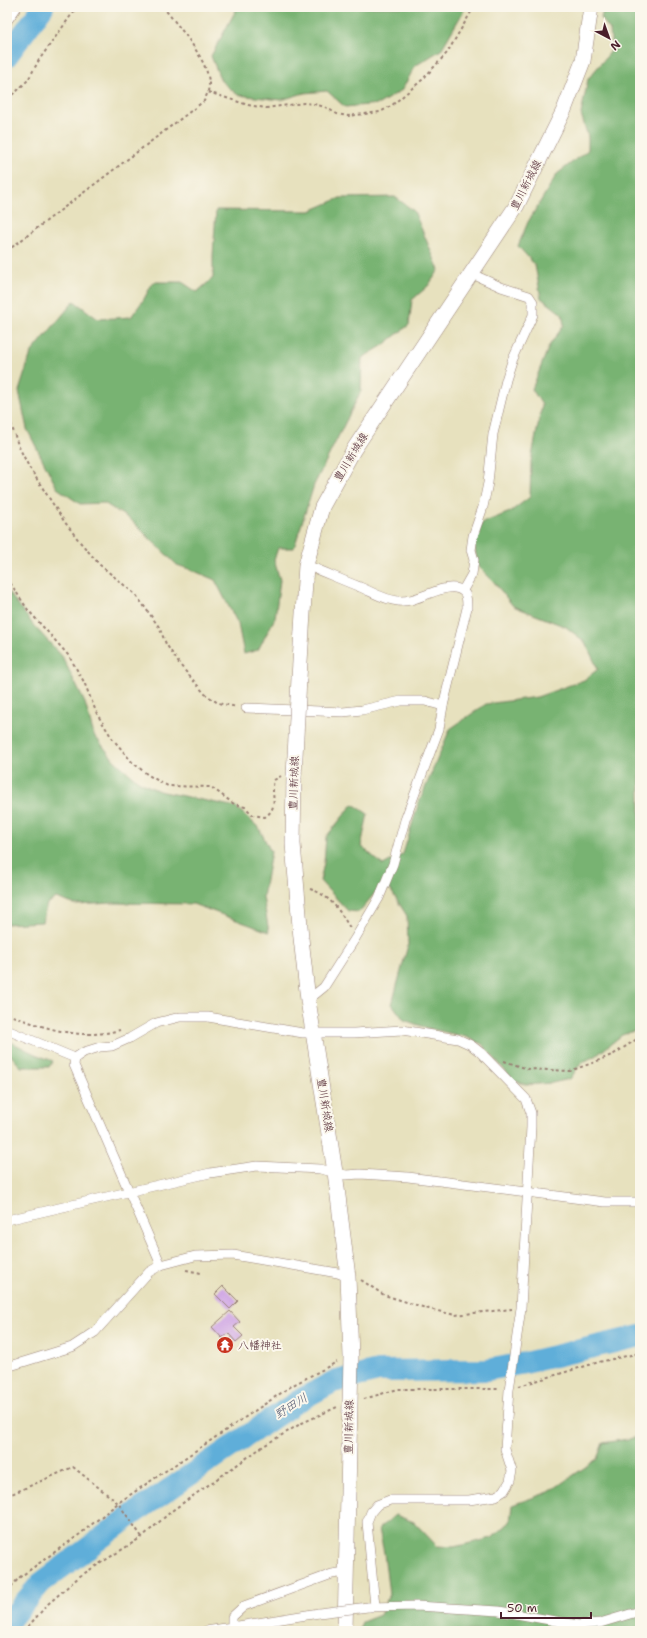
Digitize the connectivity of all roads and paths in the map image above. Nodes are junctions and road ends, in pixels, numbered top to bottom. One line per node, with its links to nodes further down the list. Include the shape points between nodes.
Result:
1 (17, 7): 6 (street)
2 (77, 7): 8 (path, via 39,60 28,80)
3 (163, 7): 7 (path, via 199,54 209,82)
4 (474, 7): 7 (path, via 447,53 422,80 380,112 348,116 309,104 266,108 248,106)
5 (590, 7): 10 (main road, 豊川新城線, via 583,61 564,110 517,205)
6 (7, 21)
7 (208, 92): 9 (path, via 204,101)
8 (7, 98)
9 (7, 251)
10 (472, 274): 12 (main road, 豊川新城線, via 354,450 322,507); 14 (street, via 529,296 533,302 532,315 506,380 493,434 483,507 473,536 472,574)
11 (7, 412): 16 (path, via 18,445 29,467 80,542 100,565 136,595 159,627 166,644 180,665 205,694 218,703)
12 (306, 565): 14 (street, via 398,601 412,600 452,587); 17 (main road, 豊川新城線, bridge)
13 (7, 578): 17 (path, via 28,610 69,656 84,682 97,714 112,738 132,762 148,775 168,786 211,787 234,804 245,807 253,815 265,817 272,812 274,804 274,780 280,776)
14 (463, 590): 15 (street, via 467,595 467,608)
15 (443, 706): 16 (street, via 425,701 401,701 343,712); 19 (street, via 439,729 405,820 393,864 379,898)
16 (246, 708)
17 (294, 776): 18 (main road, 豊川新城線, via 293,844)
18 (296, 890): 19 (path, via 310,889 324,895 340,911); 20 (main road, 豊川新城線)
19 (356, 937): 20 (street, via 324,986)
20 (308, 1000): 24 (main road, 豊川新城線)
21 (7, 1014): 22 (path, via 63,1032 103,1035)
22 (123, 1029)
23 (7, 1030): 26 (street)
24 (315, 1033): 26 (street, via 208,1017 180,1017 156,1023 112,1046 84,1052); 27 (street, via 402,1030 458,1039 471,1045); 28 (main road, 豊川新城線)
25 (640, 1037): 27 (path, via 614,1054 570,1071 528,1068)
26 (75, 1058): 29 (street, via 74,1064)
27 (487, 1059): 30 (street, via 526,1099 530,1113)
28 (335, 1172): 29 (street, via 320,1169 243,1167); 30 (street); 34 (main road, 豊川新城線)
29 (130, 1192): 32 (street); 33 (street)
30 (528, 1192): 31 (street, via 605,1202); 35 (street)
31 (640, 1202)
32 (7, 1220)
33 (161, 1265): 34 (street, via 195,1256 233,1255 338,1273); 38 (street, via 149,1272 95,1332 72,1346)
34 (348, 1277): 35 (path, via 360,1280 384,1295 455,1314); 37 (main road, 豊川新城線)
35 (522, 1308): 39 (street)
36 (640, 1353): 39 (path)
37 (351, 1360): 40 (main road, 豊川新城線); 42 (path, via 337,1362 293,1385)
38 (7, 1367)
39 (510, 1387): 40 (path, via 398,1389); 46 (street, via 505,1449 512,1471 504,1491 496,1496 469,1500 390,1500 377,1505 371,1512 368,1522)
40 (350, 1399): 43 (path, via 302,1423 266,1445 174,1510); 44 (main road, 豊川新城線)
41 (7, 1496): 42 (path, via 73,1467)
42 (118, 1503): 43 (path); 45 (path, via 20,1577)
43 (142, 1537): 49 (path, via 80,1576 48,1604)
44 (346, 1572): 48 (street, via 332,1574 244,1606 232,1617); 51 (main road, 豊川新城線)
45 (7, 1591)
46 (372, 1607): 47 (street, via 417,1606 499,1611 578,1625); 48 (street, bridge)
47 (640, 1611)
48 (232, 1626): 50 (street)
49 (24, 1631)
50 (206, 1631)
51 (345, 1631)

